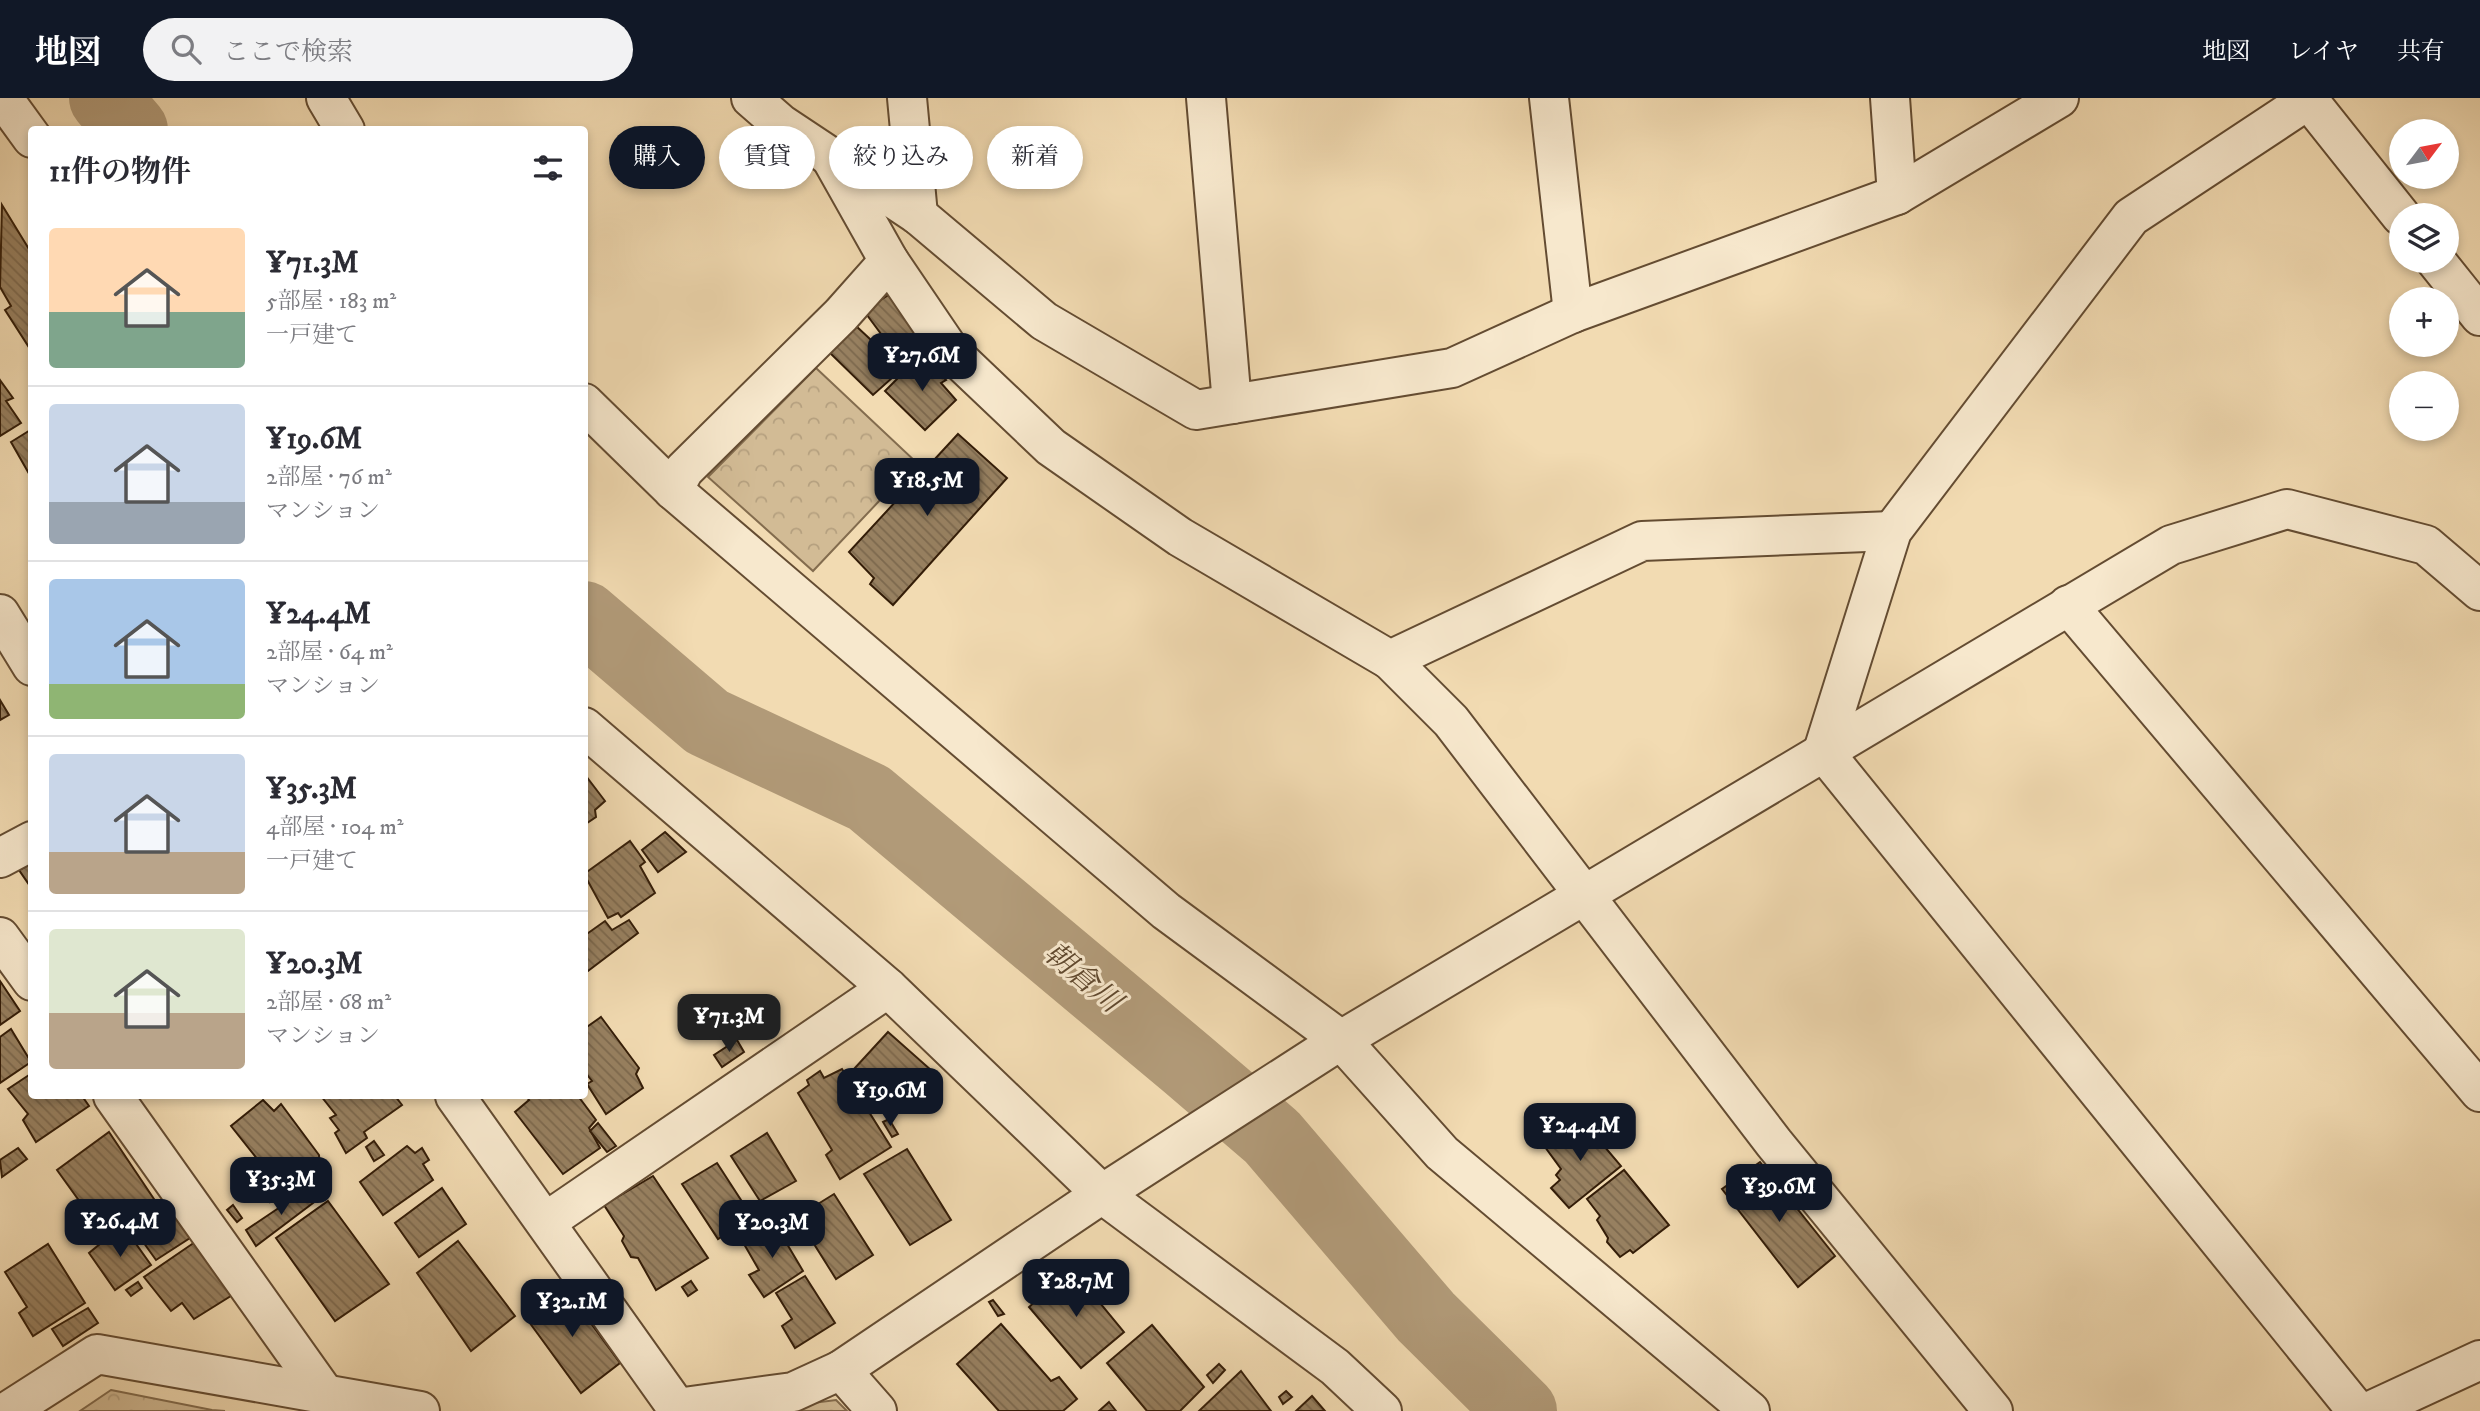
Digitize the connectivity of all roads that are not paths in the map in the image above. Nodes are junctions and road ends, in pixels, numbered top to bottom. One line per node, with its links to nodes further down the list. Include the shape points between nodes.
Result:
1 (4, 98): 11 (street)
2 (326, 98): 10 (street)
3 (751, 98): 12 (street)
4 (907, 98): 17 (street)
5 (1206, 98): 22 (street)
6 (1549, 98): 20 (street)
7 (1890, 98): 15 (street)
8 (2059, 98): 15 (street)
9 (2309, 99): 16 (street); 25 (street, via 2131,217)
10 (343, 126)
11 (28, 132)
12 (829, 153)
13 (849, 189): 18 (street)
14 (881, 189): 17 (street)
15 (1897, 195): 20 (street)
16 (2391, 203)
17 (918, 215): 22 (street, via 1044,321 1196,410)
18 (889, 261): 24 (street, via 841,315 684,470); 30 (street, via 950,351 1051,447 1180,537)
19 (2446, 273): 21 (street)
20 (1573, 313): 22 (street, via 1452,368)
21 (2480, 316)
22 (1232, 404)
23 (588, 407): 24 (street)
24 (673, 489): 39 (street, via 1166,911)
25 (1892, 531): 30 (street, via 1642,541); 32 (street)
26 (2480, 591): 27 (street, via 2426,545 2287,509 2171,545)
27 (2068, 606): 32 (street); 40 (street)
28 (0, 614): 29 (street)
29 (28, 660)
30 (1390, 660): 35 (street, via 1451,721)
31 (588, 730): 38 (street)
32 (1823, 751): 35 (street); 55 (street)
33 (28, 843): 34 (street)
34 (0, 858)
35 (1582, 895): 39 (street); 54 (street, via 1774,1143)
36 (0, 937): 37 (street)
37 (28, 976)
38 (888, 988): 43 (street); 44 (street)
39 (1341, 1040): 43 (street); 53 (street, via 1442,1153)
40 (2480, 1092)
41 (115, 1099): 47 (street)
42 (457, 1099): 44 (street)
43 (1114, 1187): 46 (street); 52 (street, via 1335,1367)
44 (547, 1221): 48 (street)
45 (2480, 1360): 56 (street)
46 (841, 1370): 48 (street, via 793,1392); 51 (street)
47 (324, 1393): 49 (street, via 97,1354); 50 (street)
48 (664, 1409)
49 (8, 1411)
50 (420, 1411)
51 (877, 1411)
52 (1382, 1411)
53 (1750, 1411)
54 (1993, 1411)
55 (2357, 1411)
56 (2370, 1411)

